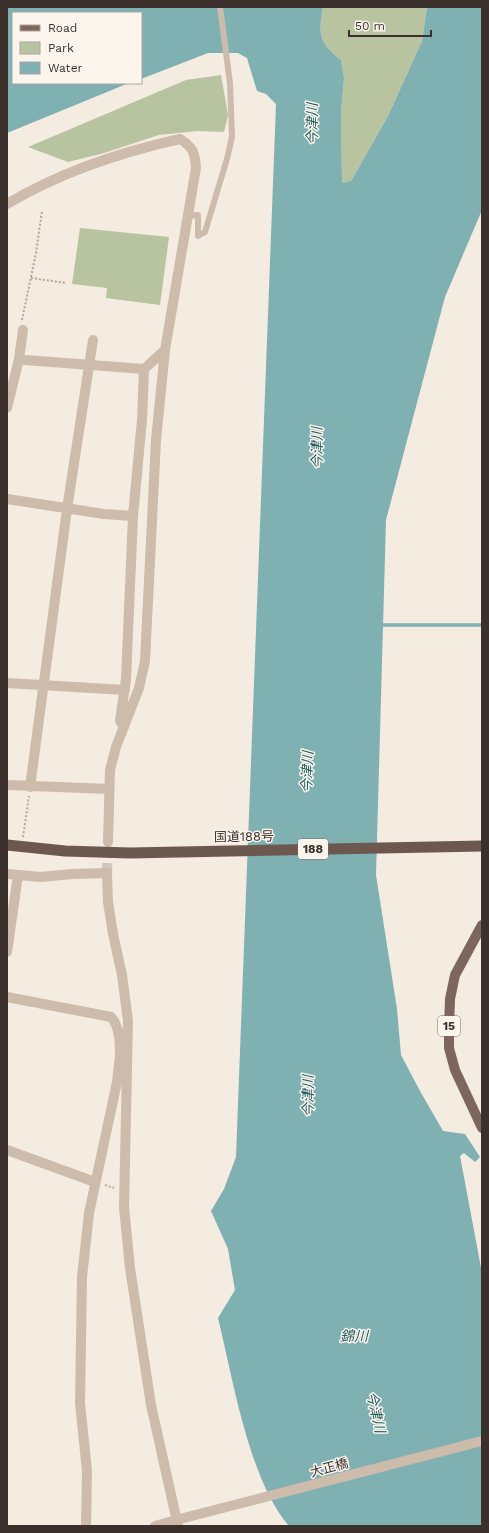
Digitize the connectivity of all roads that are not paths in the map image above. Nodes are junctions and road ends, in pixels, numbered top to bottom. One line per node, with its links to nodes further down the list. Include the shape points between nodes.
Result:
1 (220, 7): 3 (lane, via 230,83 232,136 205,232 198,236 198,215)
2 (7, 204): 3 (street, via 79,170 120,155 180,139 191,146 195,153 196,168)
3 (188, 216): 6 (street)
4 (24, 330): 7 (street)
5 (93, 340): 8 (street)
6 (165, 350): 9 (street); 17 (street, via 156,440 145,661 139,688)
7 (19, 359): 8 (street); 10 (street)
8 (89, 365): 9 (street); 12 (street)
9 (144, 369): 13 (street)
10 (7, 408)
11 (7, 499): 12 (street)
12 (67, 509): 13 (street); 15 (street)
13 (133, 516): 16 (street)
14 (7, 683): 15 (street)
15 (44, 684): 16 (street); 19 (street)
16 (125, 690): 17 (street, via 120,721)
17 (124, 727): 20 (street, via 110,770)
18 (7, 785): 19 (street)
19 (30, 787): 20 (street)
20 (109, 789): 21 (street)
21 (108, 842)
22 (7, 845): 23 (highway, 国道188号 / 188, via 64,851 143,852)
23 (482, 846)
24 (7, 874): 25 (street)
25 (18, 875): 27 (street); 29 (street, via 41,877 108,873 108,902 126,1000)
26 (482, 925): 30 (main road, 15, via 455,974 448,1028 455,1070)
27 (7, 952)
28 (7, 996): 29 (street, via 111,1018 118,1031)
29 (124, 1056): 32 (street); 34 (street, via 123,1189 130,1268 151,1405)
30 (482, 1128)
31 (7, 1150): 32 (street)
32 (95, 1182): 35 (street, via 84,1246 82,1277 80,1403 87,1471)
33 (482, 1440): 34 (street, 大正橋)
34 (179, 1522): 36 (street, 大正橋)
35 (86, 1526)
36 (155, 1526)

